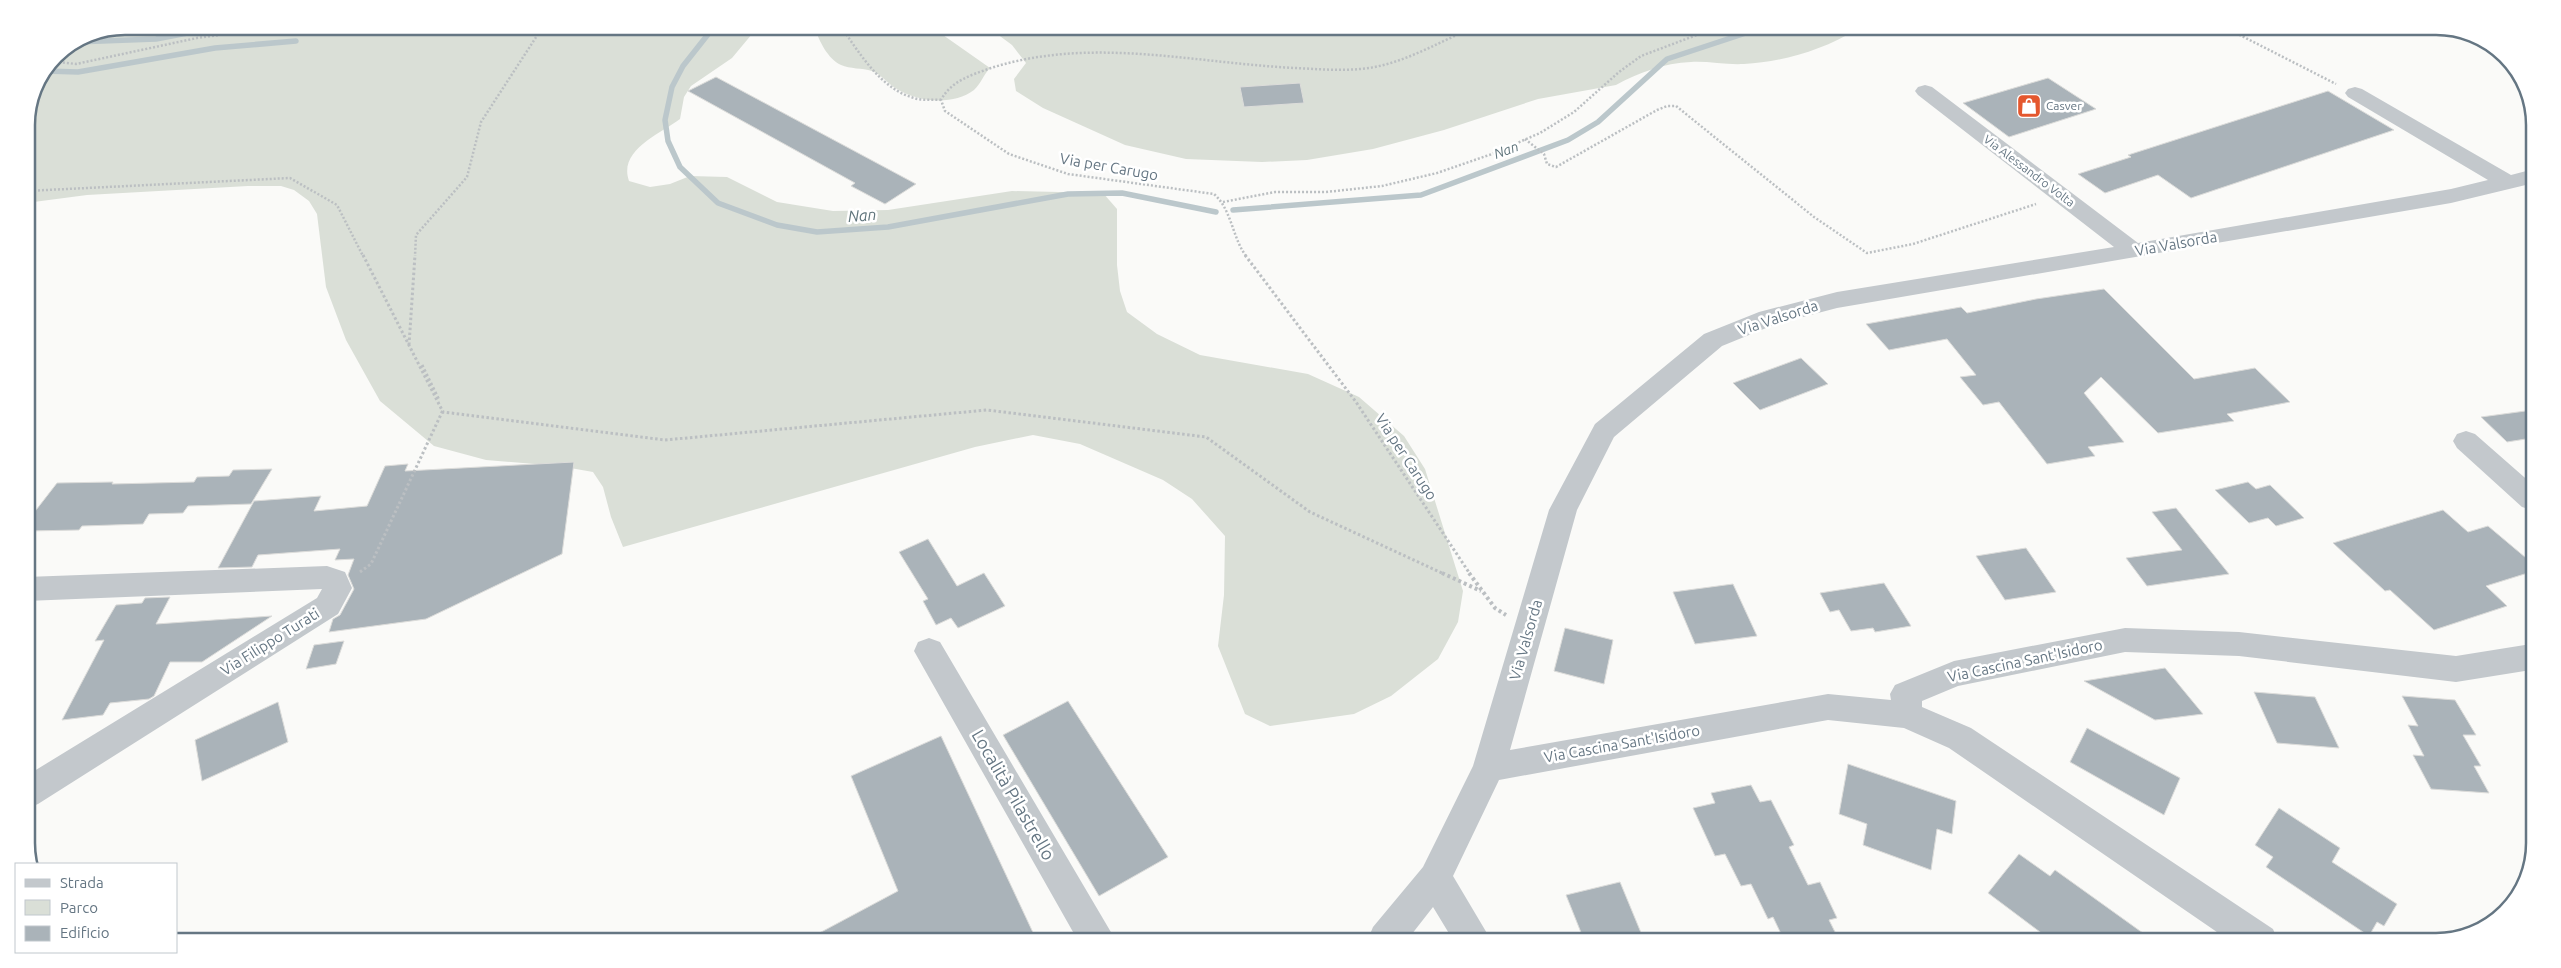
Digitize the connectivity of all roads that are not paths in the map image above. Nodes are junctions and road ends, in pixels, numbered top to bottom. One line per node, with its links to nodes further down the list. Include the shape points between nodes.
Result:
1 (1925, 91): 5 (street, Via Alessandro Volta)
2 (2355, 93): 4 (street, via 2457,150)
3 (2526, 178): 4 (street, Via Valsorda)
4 (2508, 183): 5 (street, Via Valsorda, via 2451,196)
5 (2134, 251): 12 (street, Via Valsorda, via 1837,300 1768,318 1713,340 1604,431 1563,510)
6 (2466, 441): 7 (street)
7 (2526, 495)
8 (35, 589): 13 (street, Via Filippo Turati, via 327,577 335,580 337,588 328,606)
9 (929, 651): 15 (street, Località Pilastrello)
10 (2526, 658): 11 (street, Via Cascina Sant'Isidoro, via 2456,669 2239,644 2125,640 1954,674 1906,694)
11 (1907, 715): 12 (street, Via Cascina Sant'Isidoro, via 1828,707); 18 (street, via 1960,738)
12 (1489, 768): 14 (street, Via Valsorda)
13 (35, 788)
14 (1435, 878): 16 (street, Via Valsorda); 17 (street)
15 (1094, 933)
16 (1391, 933)
17 (1469, 933)
18 (2248, 933)

